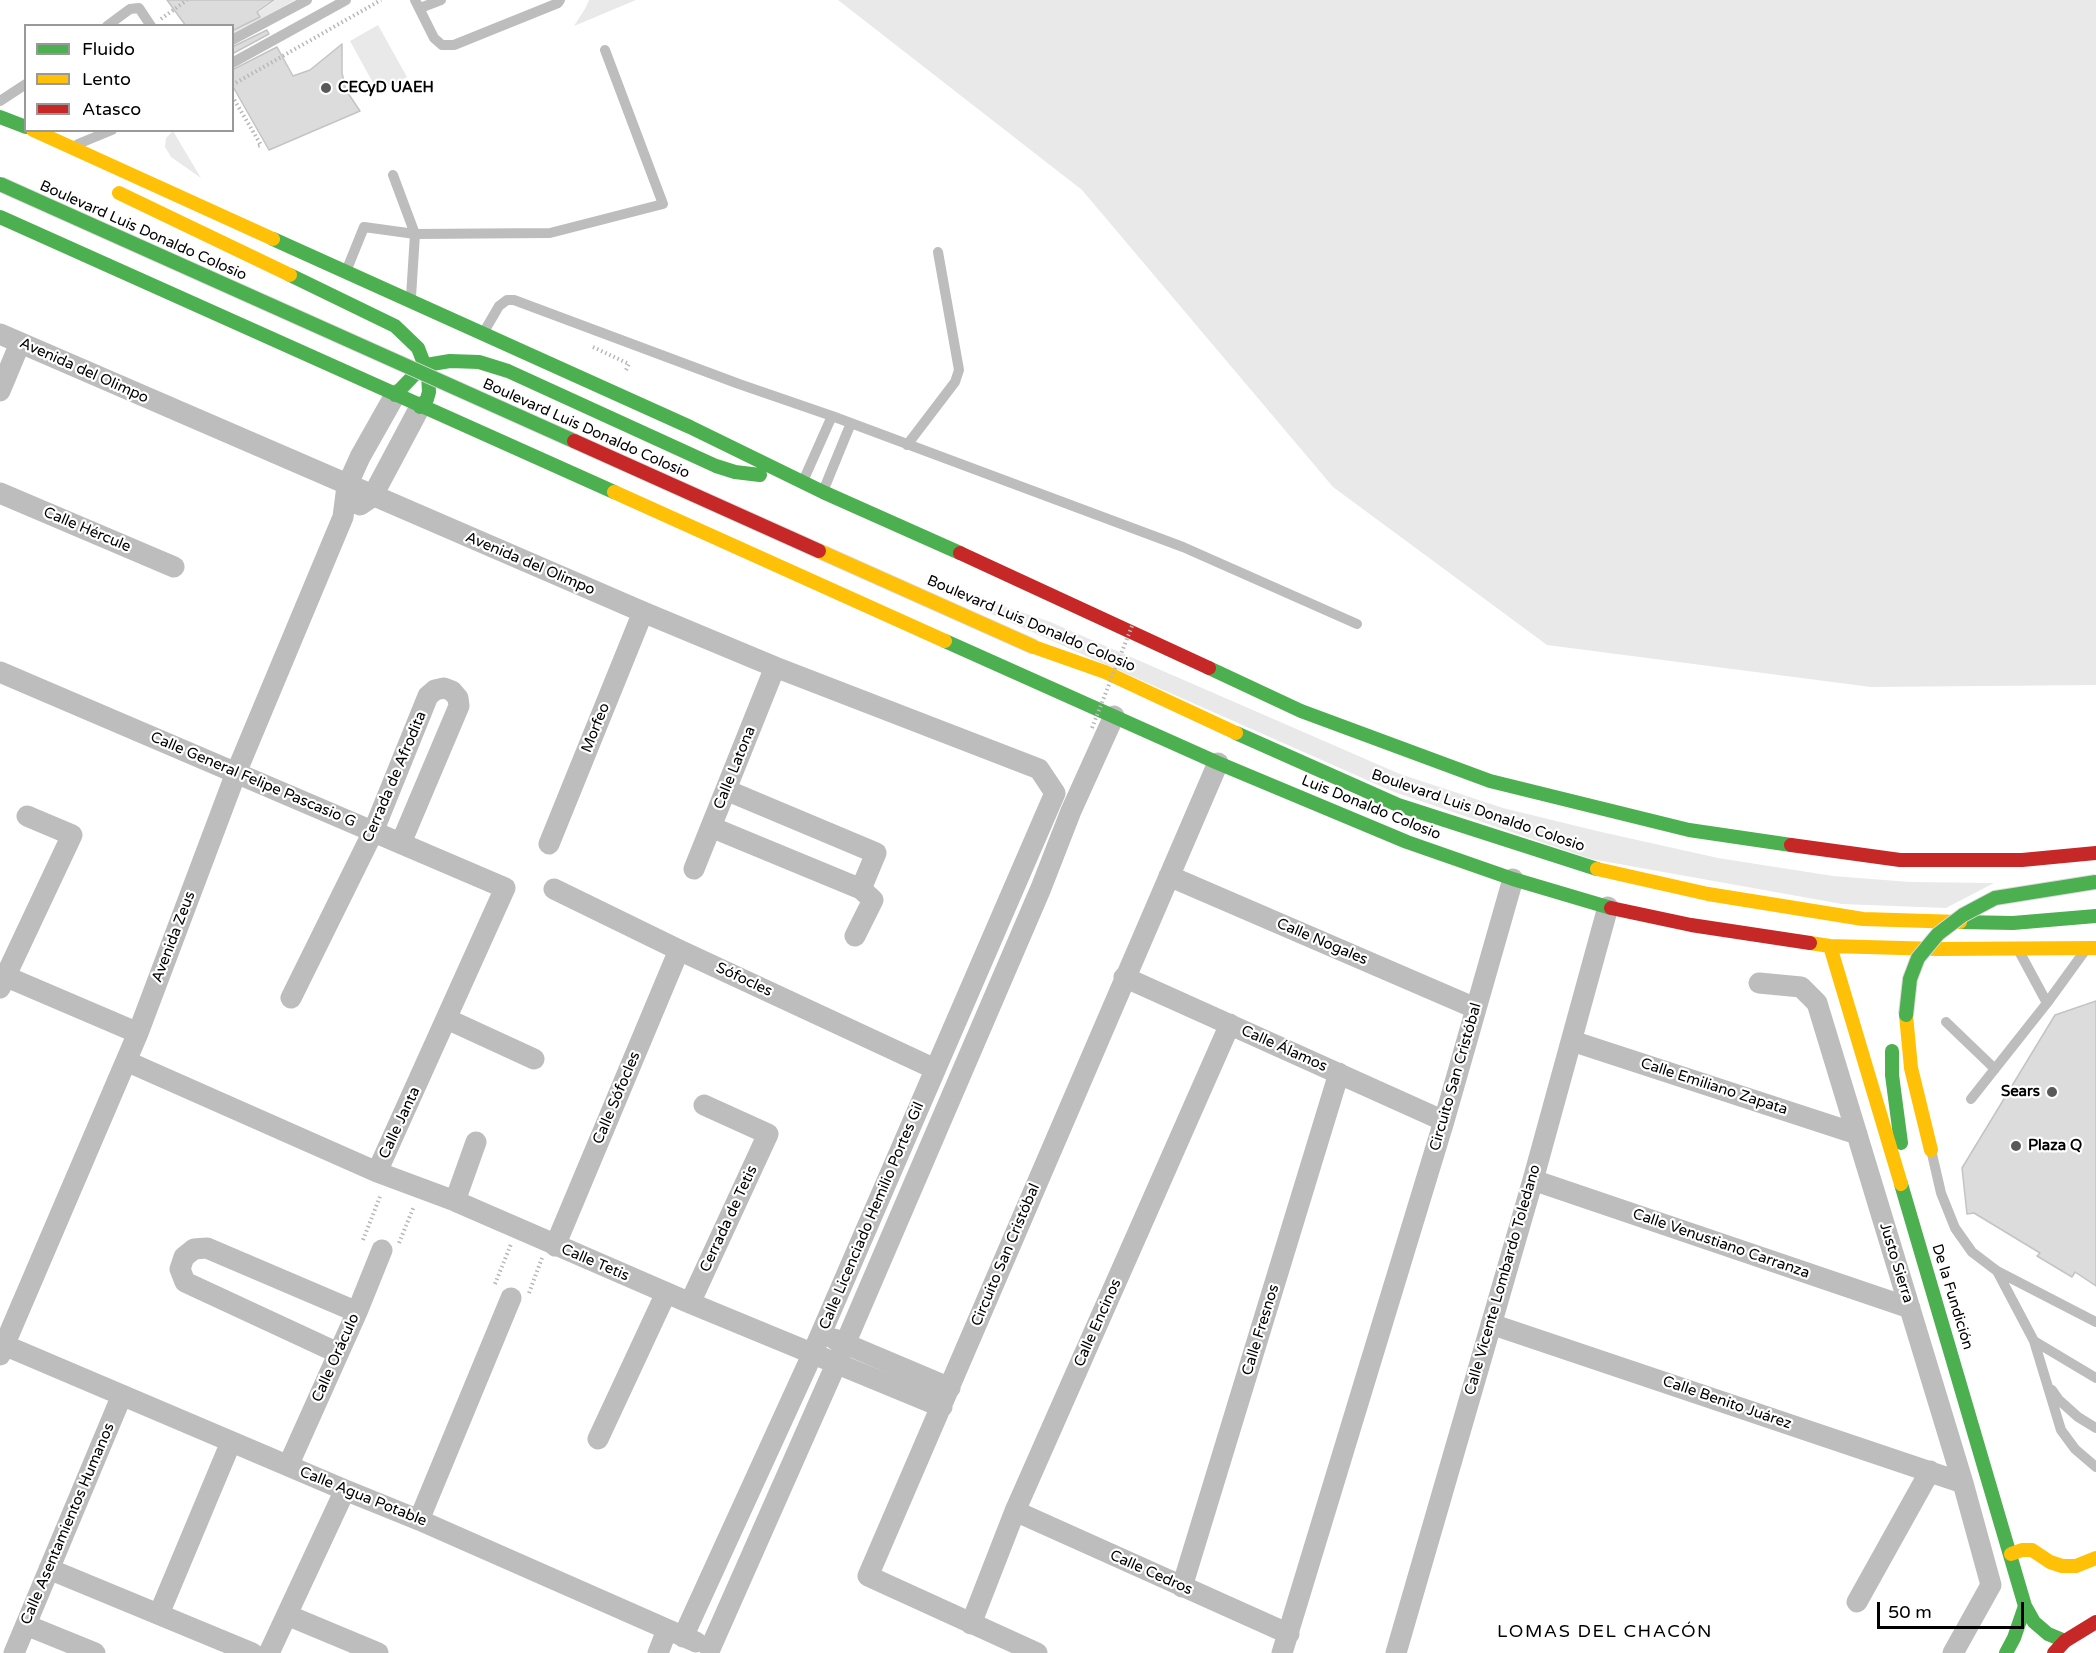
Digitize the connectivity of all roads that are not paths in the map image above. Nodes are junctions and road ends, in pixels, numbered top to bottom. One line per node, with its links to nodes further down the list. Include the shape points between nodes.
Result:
1 (307, 0): 8 (lane)
2 (346, 0): 10 (lane)
3 (441, 0): 5 (lane)
4 (560, 0): 5 (lane, via 454,45 442,45 434,38)
5 (418, 4)
6 (110, 24): 7 (lane, via 130,9 139,8)
7 (150, 24)
8 (234, 39)
9 (605, 50): 22 (lane, via 663,204 550,233)
10 (234, 62)
11 (24, 85): 12 (lane)
12 (0, 101)
13 (0, 117): 14 (main road)
14 (24, 126)
15 (108, 132): 17 (lane)
16 (39, 133): 17 (main road)
17 (69, 153): 24 (main road)
18 (393, 175): 22 (lane)
19 (0, 184): 71 (main road, Boulevard Luis Donaldo Colosio, bridge, via 1034,647 1105,672 1398,805 1598,869 1708,894 1863,919 2013,922)
20 (103, 185): 25 (main road)
21 (0, 217): 30 (main road, Luis Donaldo Colosio)
22 (415, 234): 24 (lane, via 364,227); 26 (lane)
23 (938, 252): 39 (lane, via 959,370 955,382)
24 (346, 271): 26 (main road)
25 (338, 297): 30 (main road, via 338,318); 31 (main road, via 395,326 418,348)
26 (411, 300): 27 (main road)
27 (483, 333): 36 (lane, via 499,306 514,300); 40 (main road)
28 (0, 334): 29 (street, Avenida del Olimpo)
29 (20, 343): 33 (street); 42 (street, Avenida del Olimpo)
30 (319, 350): 34 (main road, Luis Donaldo Colosio)
31 (426, 367): 32 (main road, via 472,361 497,367); 34 (main road); 35 (main road, via 429,392)
32 (512, 384): 38 (main road, via 495,412); 40 (main road, via 716,466 757,476)
33 (0, 391)
34 (395, 395): 35 (main road, Luis Donaldo Colosio); 42 (street, Avenida Zeus)
35 (420, 407): 38 (main road, Luis Donaldo Colosio); 45 (street)
36 (832, 416): 37 (lane); 41 (lane)
37 (850, 423): 39 (lane); 43 (lane)
38 (497, 441): 52 (main road, Luis Donaldo Colosio)
39 (907, 445): 49 (lane, via 1183,548)
40 (780, 471): 41 (main road)
41 (802, 482): 43 (main road)
42 (346, 486): 45 (street, Avenida del Olimpo); 46 (street, Avenida Zeus)
43 (823, 492): 62 (main road, via 1301,711 1490,781 1689,830 1900,860 2022,861)
44 (0, 493): 47 (street, Calle Hércule)
45 (372, 497): 46 (street); 48 (street, Avenida del Olimpo)
46 (344, 517): 54 (street, Avenida Zeus)
47 (174, 567)
48 (643, 612): 50 (street, Avenida del Olimpo); 61 (street, Morfeo)
49 (1357, 624)
50 (775, 667): 55 (street, Calle Latona); 56 (street, Avenida del Olimpo, via 1039,769)
51 (0, 672): 54 (street, Calle General Felipe Pascasio G)
52 (1114, 716): 53 (main road, Luis Donaldo Colosio); 116 (street)
53 (1218, 763): 64 (street, Circuito San Cristóbal); 65 (main road, Luis Donaldo Colosio, via 1407,842)
54 (236, 773): 59 (street, Calle General Felipe Pascasio G); 87 (street, Avenida Zeus)
55 (726, 790): 58 (street, Calle Latona); 69 (street, via 876,853)
56 (1055, 793): 91 (street, Calle Licenciado Hemilio Portes Gil)
57 (27, 816): 78 (street, via 72,836)
58 (711, 827): 63 (street, Calle Latona); 69 (street)
59 (373, 832): 60 (street, Calle General Felipe Pascasio G); 60 (street, Cerrada de Afrodita, via 428,696 444,688 452,691 459,706); 80 (street, Cerrada de Afrodita)
60 (401, 843): 67 (street, Calle General Felipe Pascasio G)
61 (549, 844)
62 (2096, 853)
63 (694, 869)
64 (1169, 876): 77 (street, Circuito San Cristóbal); 82 (street, Calle Nogales)
65 (1514, 879): 70 (main road, Luis Donaldo Colosio); 82 (street, Circuito San Cristóbal)
66 (2096, 882): 83 (main road, bridge, via 1995,898 1963,915 1938,934 1918,958 1910,979)
67 (505, 888): 84 (street, Calle Janta)
68 (554, 889): 76 (street, Sófocles)
69 (867, 894): 72 (street)
70 (1608, 907): 73 (main road, Luis Donaldo Colosio, via 1691,925); 88 (street, Calle Vicente Lombardo Toledano)
71 (2096, 916)
72 (855, 936)
73 (1830, 946): 74 (main road, Luis Donaldo Colosio); 136 (main road, De la Fundición)
74 (2017, 948): 75 (main road, Luis Donaldo Colosio); 81 (lane)
75 (2093, 948): 81 (lane)
76 (679, 950): 91 (street, Sófocles); 103 (street, Calle Sófocles)
77 (1125, 977): 86 (street, Calle Álamos); 124 (street, Circuito San Cristóbal)
78 (2, 979): 87 (street)
79 (1759, 982): 97 (street, Justo Sierra, via 1801,987 1817,1003)
80 (291, 998)
81 (2047, 1003): 92 (lane)
82 (1475, 1008): 96 (street, Circuito San Cristóbal)
83 (1906, 1015): 99 (main road, via 1911,1068); 105 (main road, via 1892,1050 1892,1075 1901,1143)
84 (447, 1019): 89 (street); 100 (street, Calle Janta)
85 (1946, 1022): 92 (lane)
86 (1230, 1024): 93 (street, Calle Álamos); 134 (street, Calle Encinos)
87 (138, 1033): 90 (street, Avenida Zeus)
88 (1572, 1041): 97 (street, Calle Emiliano Zapata); 101 (street, Calle Vicente Lombardo Toledano)
89 (534, 1059)
90 (126, 1061): 100 (street, Calle Janta); 117 (street, Avenida Zeus)
91 (935, 1069): 114 (street, Calle Licenciado Hemilio Portes Gil)
92 (1995, 1069): 94 (lane)
93 (1339, 1073): 96 (street, Calle Álamos); 140 (street, Calle Fresnos)
94 (1971, 1100)
95 (704, 1105): 109 (street, Cerrada de Tetis, via 768,1134)
96 (1444, 1120): 150 (street, Circuito San Cristóbal)
97 (1857, 1134): 110 (street, Justo Sierra)
98 (476, 1142): 102 (street)
99 (1931, 1150): 106 (lane, via 1941,1193 1955,1228 1972,1252)
100 (383, 1174): 102 (street, Calle Tetis)
101 (1533, 1180): 110 (street, Calle Venustiano Carranza); 113 (street, Calle Vicente Lombardo Toledano)
102 (455, 1201): 103 (street, Calle Tetis)
103 (551, 1244): 107 (street, Calle Tetis)
104 (382, 1250): 111 (street, Calle Oráculo)
105 (1936, 1255)
106 (1997, 1271): 112 (lane); 115 (lane)
107 (666, 1293): 109 (street, Calle Tetis); 126 (street)
108 (511, 1298): 135 (street)
109 (690, 1303): 119 (street, Calle Tetis)
110 (1910, 1308): 131 (street, Justo Sierra)
111 (357, 1312): 118 (street, Calle Oráculo); 118 (street, via 207,1248 194,1248 184,1257 180,1269 185,1282)
112 (2096, 1322)
113 (1491, 1324): 130 (street, Calle Benito Juárez); 159 (street, Calle Vicente Lombardo Toledano)
114 (821, 1334): 116 (street); 119 (street, Calle Licenciado Hemilio Portes Gil)
115 (2034, 1341): 121 (lane); 122 (lane)
116 (845, 1344): 120 (street); 124 (street)
117 (2, 1350): 123 (street, Calle Agua Potable)
118 (338, 1353): 128 (street, Calle Oráculo)
119 (812, 1354): 120 (street, Calle Tetis); 148 (street, Calle Licenciado Hemilio Portes Gil)
120 (836, 1364): 124 (street, Calle Tetis); 151 (street)
121 (2096, 1378)
122 (2047, 1383): 125 (lane, via 2059,1400); 129 (lane, via 2061,1430)
123 (122, 1395): 127 (street, Calle Agua Potable); 139 (street, Calle Asentamientos Humanos)
124 (946, 1398): 147 (street, Circuito San Cristóbal, via 868,1576)
125 (2096, 1428)
126 (598, 1439)
127 (231, 1442): 128 (street, Calle Agua Potable); 143 (street)
128 (288, 1466): 132 (street, Calle Agua Potable)
129 (2096, 1467)
130 (1930, 1471): 131 (street, Calle Benito Juárez); 141 (street)
131 (1963, 1483): 160 (street, Justo Sierra, via 1991,1585)
132 (345, 1490): 135 (street, Calle Agua Potable); 144 (street)
133 (2012, 1510): 136 (main road)
134 (1015, 1511): 140 (street, Calle Cedros); 147 (street, Calle Encinos)
135 (419, 1520): 148 (street, Calle Agua Potable)
136 (2006, 1537): 137 (main road, De la Fundición)
137 (2011, 1554): 138 (main road, via 2032,1551 2062,1566 2076,1566); 142 (main road, De la Fundición)
138 (2096, 1558)
139 (49, 1569): 143 (street); 146 (street, Calle Asentamientos Humanos)
140 (1182, 1587): 150 (street, Calle Cedros)
141 (1857, 1602)
142 (2025, 1606): 149 (main road, De la Fundición, via 2034,1622); 161 (main road)
143 (159, 1614): 154 (street)
144 (287, 1615): 155 (street); 156 (street)
145 (2096, 1622): 149 (main road)
146 (26, 1624): 152 (street, Calle Asentamientos Humanos); 153 (street)
147 (971, 1624): 158 (street, Circuito San Cristóbal)
148 (675, 1634): 151 (street, Calle Agua Potable); 157 (street, Calle Licenciado Hemilio Portes Gil)
149 (2065, 1641): 162 (main road)
150 (1285, 1643)
151 (715, 1651)
152 (14, 1653)
153 (95, 1653)
154 (252, 1653)
155 (270, 1653)
156 (378, 1653)
157 (658, 1653)
158 (1037, 1653)
159 (1396, 1653)
160 (1953, 1653)
161 (2006, 1653)
162 (2054, 1653)

